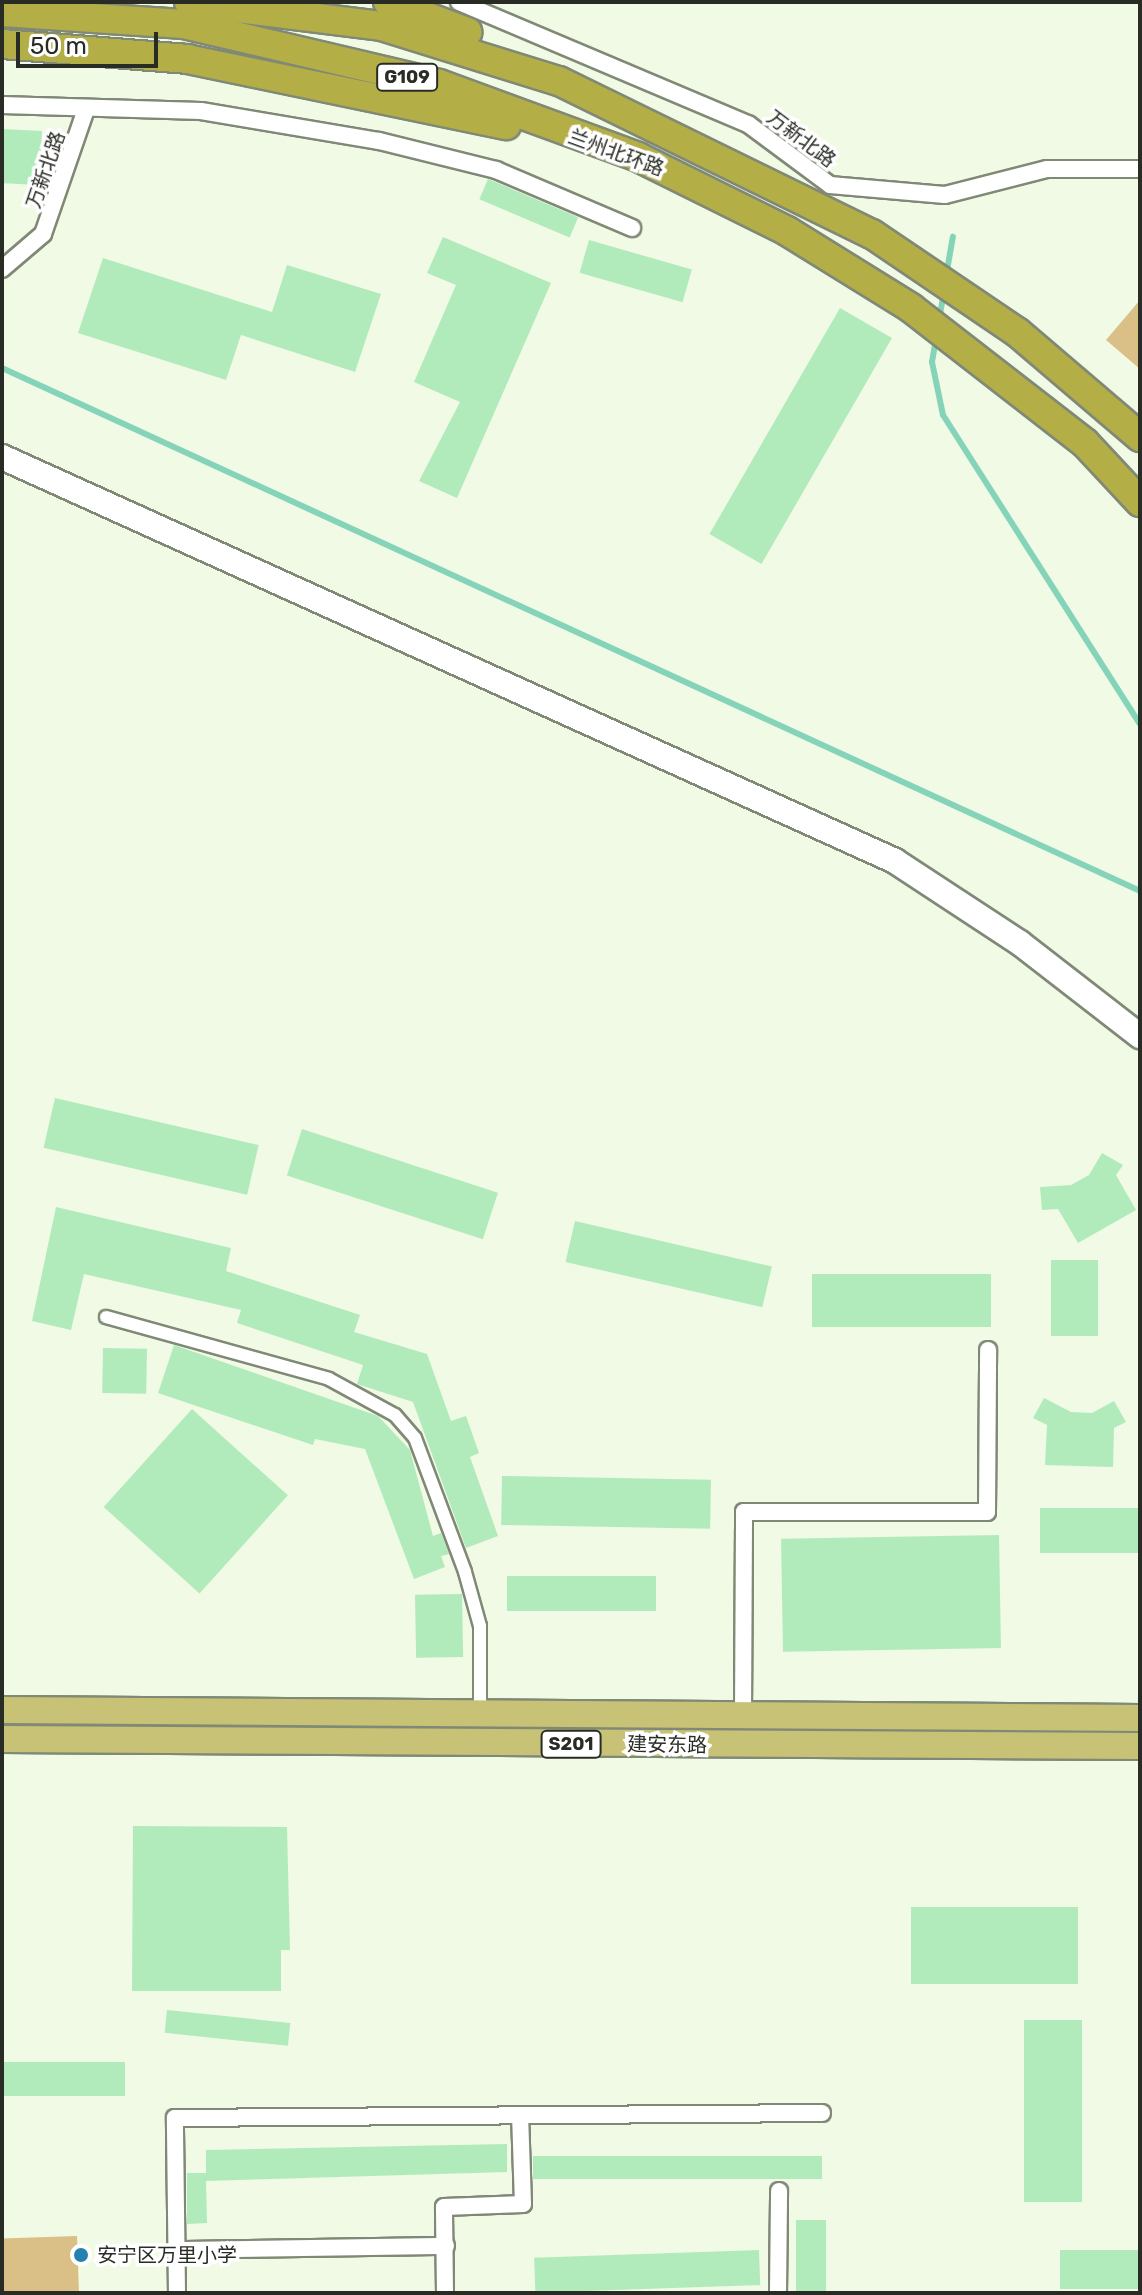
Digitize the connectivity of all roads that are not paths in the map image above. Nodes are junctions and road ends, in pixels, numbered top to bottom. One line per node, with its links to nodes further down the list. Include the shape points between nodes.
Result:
1 (189, 2): 6 (highway, 兰州北环路 / G109, via 381,26)
2 (388, 2): 6 (highway, via 487,40)
3 (459, 2): 10 (street, 万新北路, via 748,124 830,185 945,195 1047,169)
4 (2, 12): 9 (highway, 兰州北环路 / G109, via 184,24 439,84)
5 (2, 44): 9 (highway, via 187,59)
6 (559, 81): 13 (highway, 兰州北环路 / G109, via 819,204 1017,332)
7 (2, 105): 8 (street)
8 (85, 112): 11 (street, via 201,111 379,141 496,170); 12 (street, 万新北路, via 43,234)
9 (573, 138): 15 (highway, 兰州北环路 / G109, via 638,157 787,231 911,308 1085,443)
10 (1140, 169)
11 (632, 228)
12 (2, 269)
13 (1140, 437)
14 (2, 457): 16 (main road, via 895,861 1020,943)
15 (1140, 502)
16 (1140, 1036)
17 (106, 1317): 20 (street, via 329,1379 395,1415 415,1438 465,1572 480,1626)
18 (988, 1350): 21 (street, via 987,1512 744,1512)
19 (2, 1710): 20 (main road, 建安东路 / S201)
20 (480, 1713): 21 (main road, 建安东路 / S201)
21 (743, 1715): 22 (main road, 建安东路 / S201)
22 (1140, 1718)
23 (2, 1739): 24 (main road, 建安东路 / S201)
24 (1140, 1746)
25 (822, 2113): 26 (street)
26 (520, 2115): 28 (street, via 523,2204 444,2207); 29 (street, via 175,2118)
27 (779, 2191): 32 (street)
28 (446, 2246): 29 (street); 31 (street)
29 (177, 2250): 30 (street)
30 (177, 2293)
31 (445, 2293)
32 (778, 2293)

